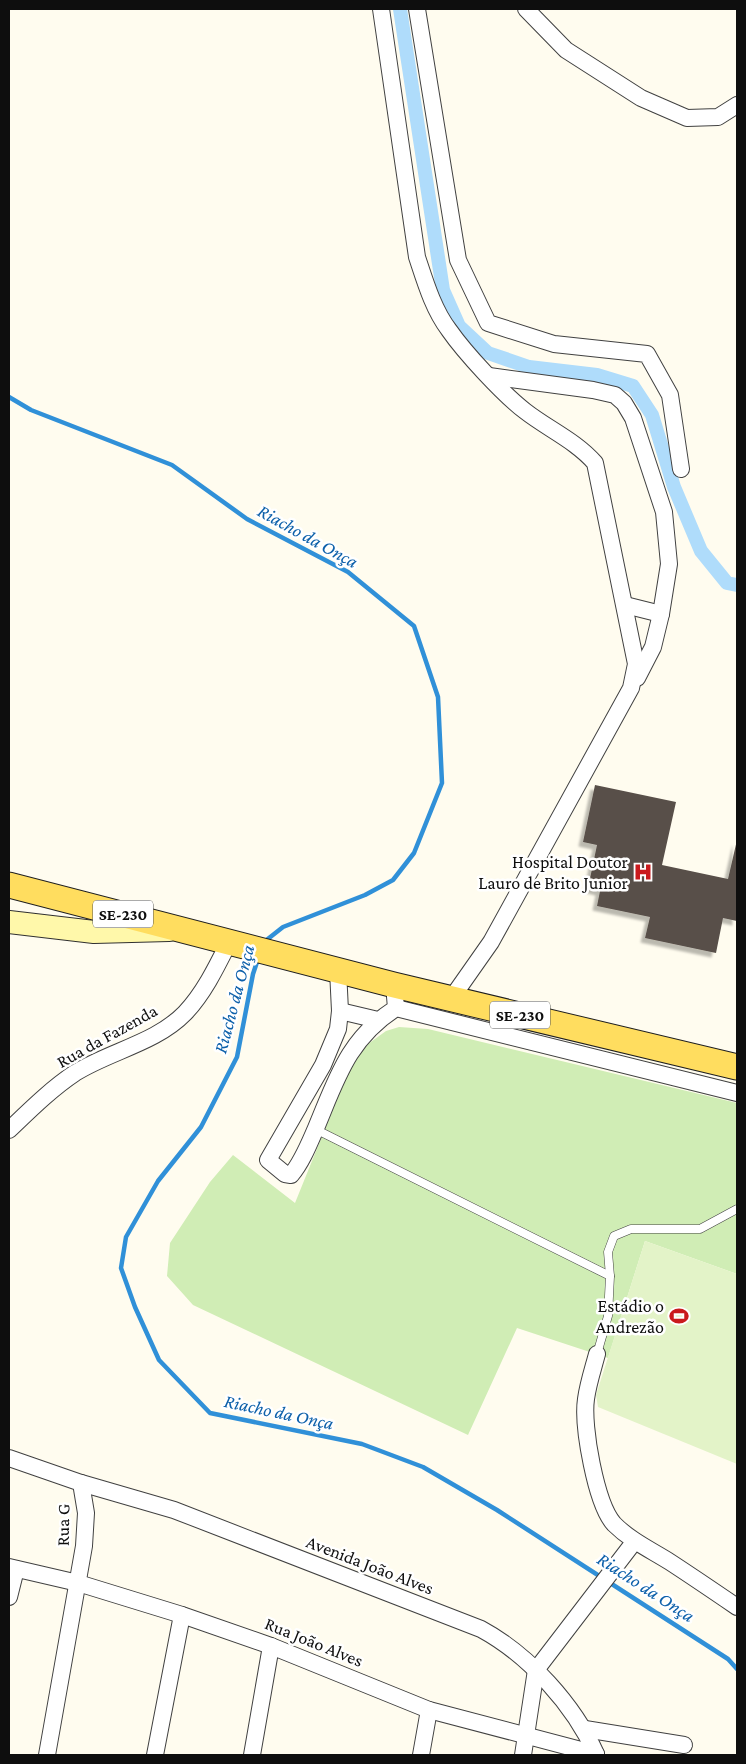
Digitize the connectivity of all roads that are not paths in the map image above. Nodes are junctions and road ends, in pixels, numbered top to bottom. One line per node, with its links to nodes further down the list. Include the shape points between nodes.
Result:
1 (381, 9): 5 (street, via 417,256 428,289 448,330)
2 (417, 9): 6 (street, via 458,260 488,323 554,344 647,354 670,395)
3 (526, 9): 4 (street, via 566,50 641,98 687,118 718,117)
4 (737, 105)
5 (489, 376): 7 (street, via 524,410 586,452 595,463); 8 (street, via 593,390 615,395 624,403 633,418 664,512 668,564)
6 (681, 469)
7 (625, 605): 8 (street); 9 (street, via 636,664)
8 (661, 614): 9 (street, via 653,647)
9 (631, 688): 16 (street, via 491,942)
10 (9, 884): 12 (main road, SE-230)
11 (9, 922): 12 (street, via 94,932)
12 (182, 930): 13 (main road, SE-230)
13 (233, 943): 14 (main road, SE-230); 22 (street, Rua da Fazenda, via 185,1012 166,1028 76,1073 41,1099)
14 (338, 970): 15 (main road, SE-230); 17 (street)
15 (395, 997): 16 (main road, SE-230); 18 (street); 20 (street)
16 (451, 999): 19 (main road, SE-230)
17 (340, 1010): 18 (street); 21 (street, via 338,1029 323,1065 268,1160 284,1174 291,1175)
18 (378, 1020): 21 (street, via 352,1047)
19 (737, 1067)
20 (737, 1093)
21 (315, 1129): 24 (lane)
22 (9, 1130)
23 (737, 1209): 24 (lane, via 700,1229 631,1229 614,1236 608,1252)
24 (610, 1276): 25 (lane, via 608,1316)
25 (597, 1354): 28 (street, via 586,1400 596,1486 613,1522)
26 (9, 1458): 27 (street, Rua G)
27 (81, 1484): 30 (street, Rua G, via 86,1513); 35 (street, Avenida João Alves, via 174,1510 481,1629 505,1642)
28 (634, 1542): 32 (street); 35 (street)
29 (12, 1568): 30 (street, Rua João Alves); 31 (street)
30 (78, 1583): 33 (street, Rua João Alves); 41 (street, Rua G)
31 (9, 1597)
32 (737, 1607)
33 (182, 1614): 34 (street, Rua João Alves); 42 (street)
34 (272, 1646): 36 (street, Rua João Alves); 43 (street)
35 (536, 1670): 37 (street, Avenida João Alves); 38 (street)
36 (429, 1710): 38 (street, Rua João Alves); 44 (street)
37 (585, 1729): 39 (street); 40 (street, Avenida João Alves)
38 (526, 1736): 40 (street, Rua João Alves); 45 (street)
39 (684, 1745)
40 (596, 1754)
41 (47, 1755)
42 (154, 1755)
43 (252, 1755)
44 (421, 1755)
45 (523, 1755)

